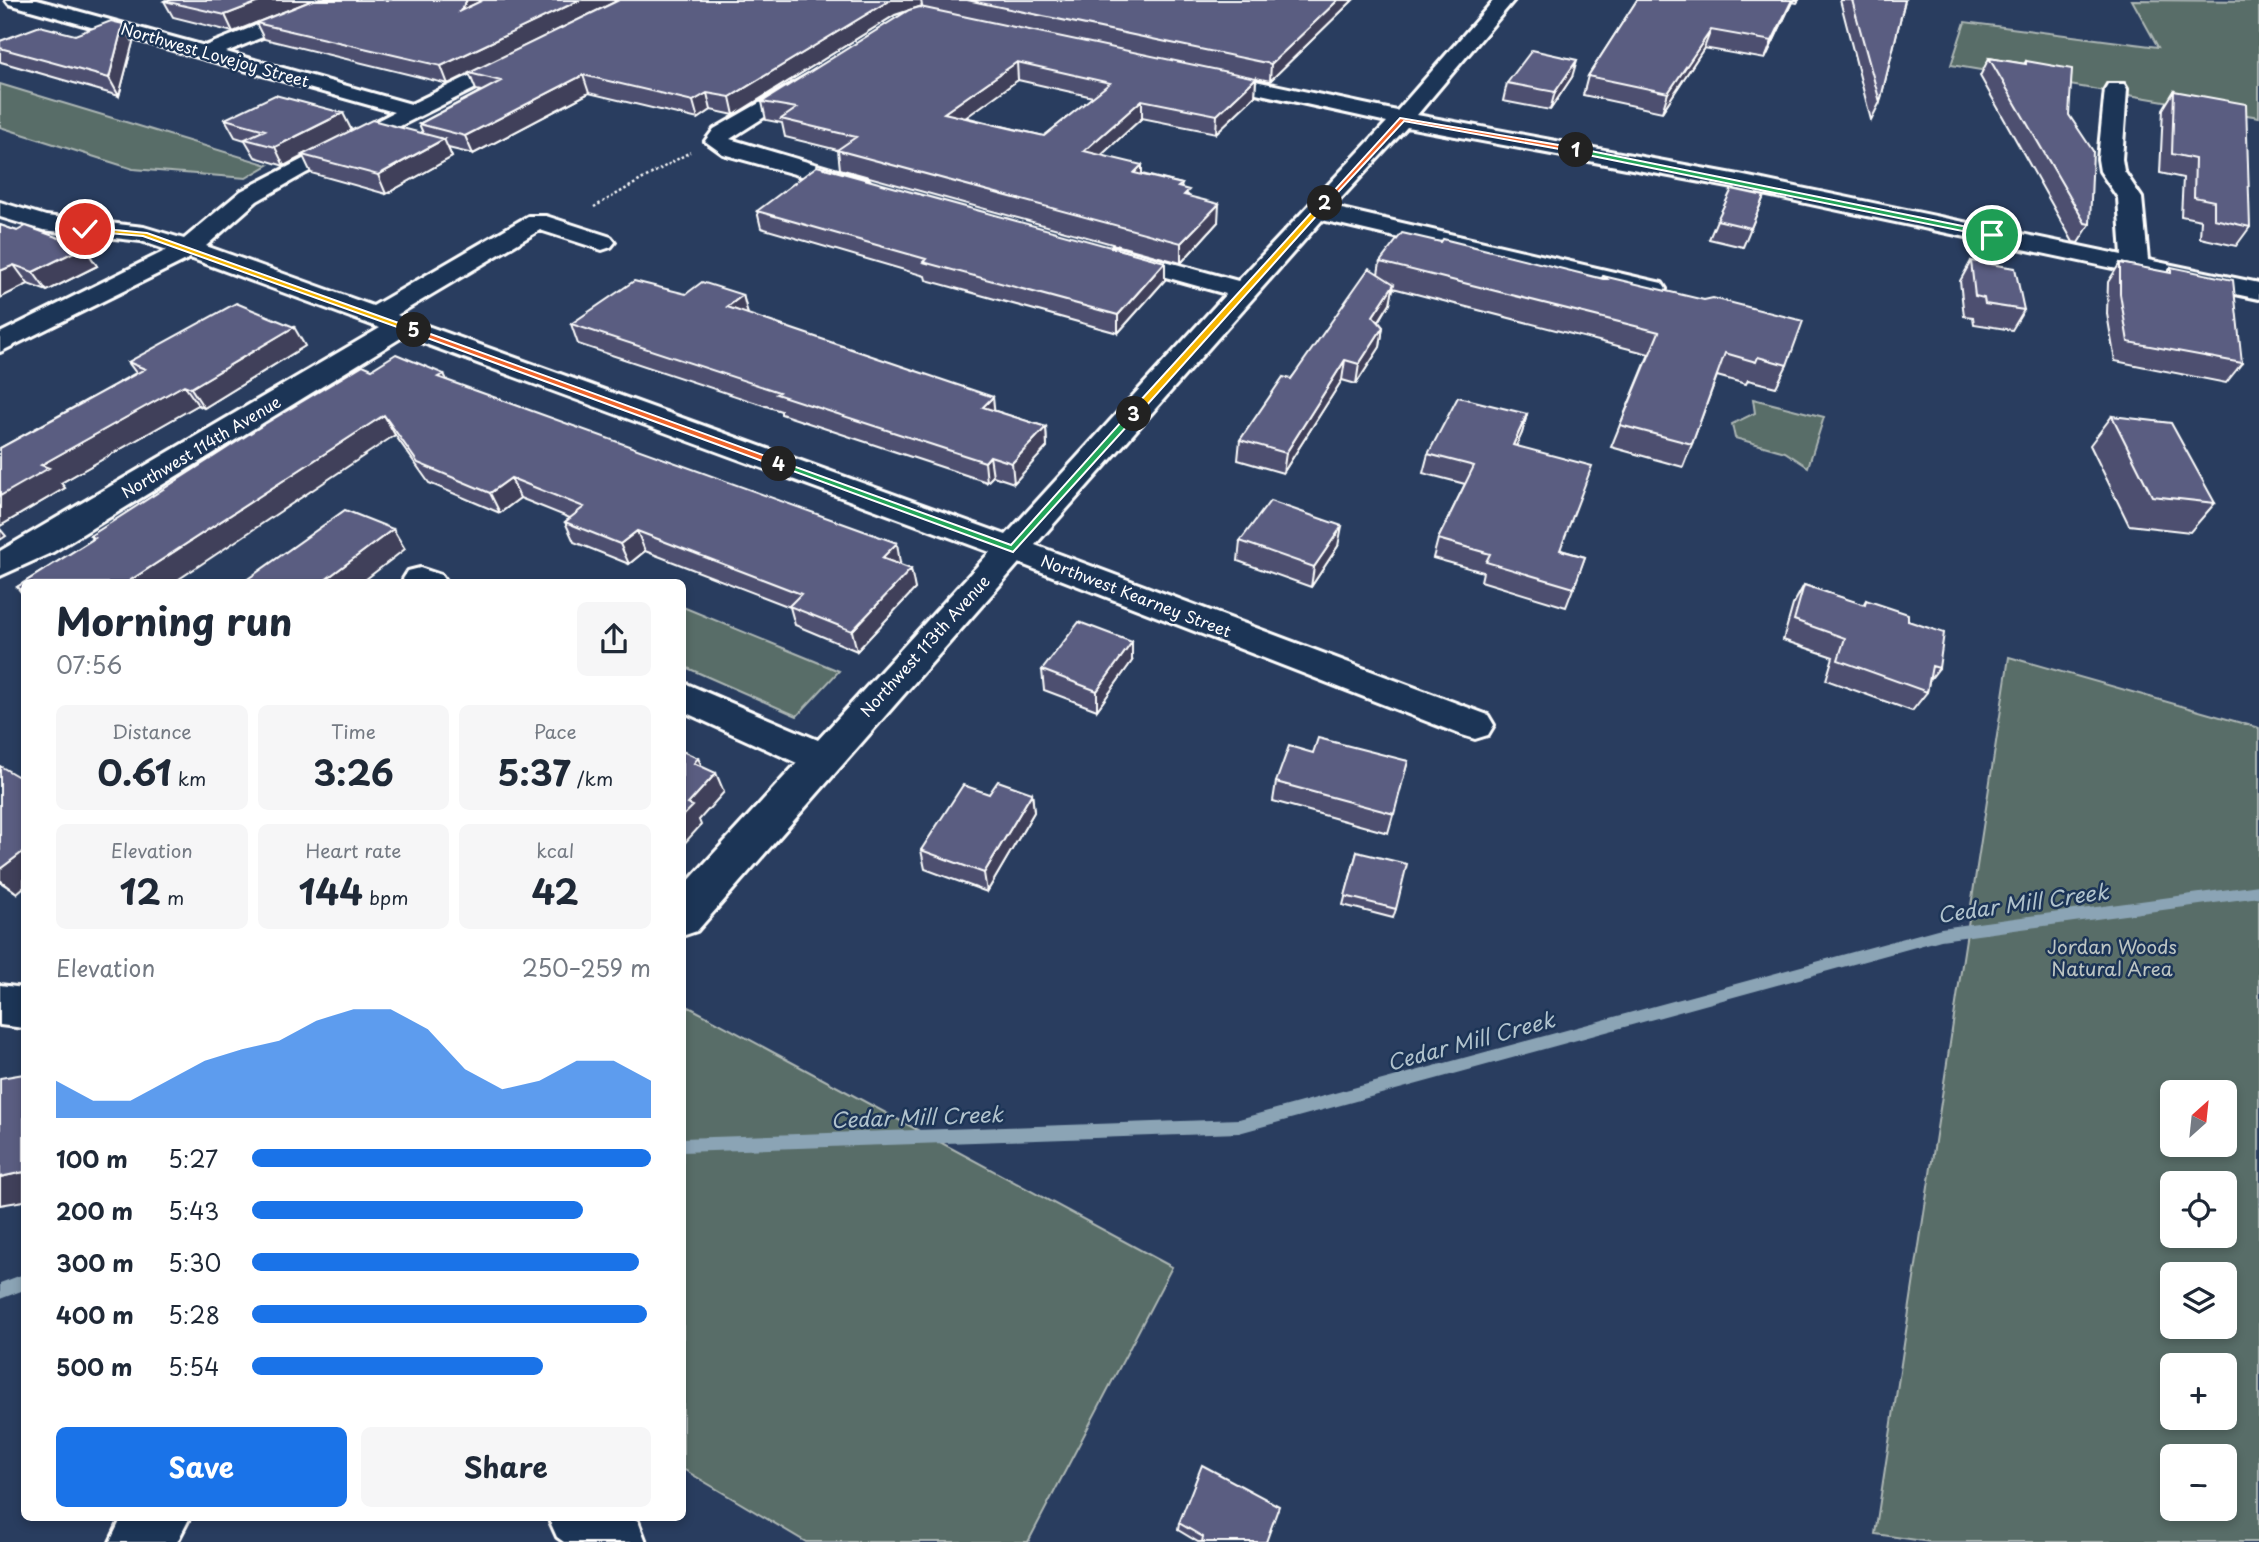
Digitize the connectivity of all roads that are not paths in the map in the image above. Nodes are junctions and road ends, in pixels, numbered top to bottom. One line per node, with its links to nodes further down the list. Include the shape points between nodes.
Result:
1 (16, 0): 5 (street, Northwest Lovejoy Street)
2 (337, 0): 5 (street)
3 (1504, 0): 10 (street, Northwest 113th Avenue)
4 (545, 47): 9 (street)
5 (209, 52): 9 (street, Northwest Lovejoy Street)
6 (824, 70): 11 (street, via 716,141 730,149)
7 (1178, 70): 10 (street)
8 (2116, 89): 17 (street, via 2110,159 2112,171 2130,198)
9 (414, 111): 15 (street, via 249,196)
10 (1402, 119): 13 (street, Northwest 113th Avenue); 17 (street, via 1739,182)
11 (881, 191)
12 (0, 209): 15 (street, Northwest Kearney Street, via 43,223 144,234)
13 (1317, 211): 18 (street, Northwest 113th Avenue); 20 (street)
14 (602, 242): 21 (street, Northwest 114th Avenue, via 537,221)
15 (188, 249): 21 (street, Northwest Kearney Street); 22 (street)
16 (1095, 250): 18 (street)
17 (2136, 264): 19 (street)
18 (1243, 291): 23 (street, Northwest 113th Avenue)
19 (2259, 291)
20 (1673, 293)
21 (388, 321): 23 (street, Northwest Kearney Street); 24 (street, Northwest 114th Avenue, via 41,544)
22 (0, 344)
23 (1013, 549): 26 (street, Northwest Kearney Street); 27 (street, Northwest 113th Avenue)
24 (0, 565)
25 (686, 697): 27 (street)
26 (1475, 725)
27 (824, 759): 28 (street, Northwest 113th Avenue)
28 (686, 914)
29 (0, 1005): 30 (street)
30 (21, 1008)
31 (157, 1521): 33 (street)
32 (583, 1521): 34 (street)
33 (139, 1542)
34 (617, 1542)

